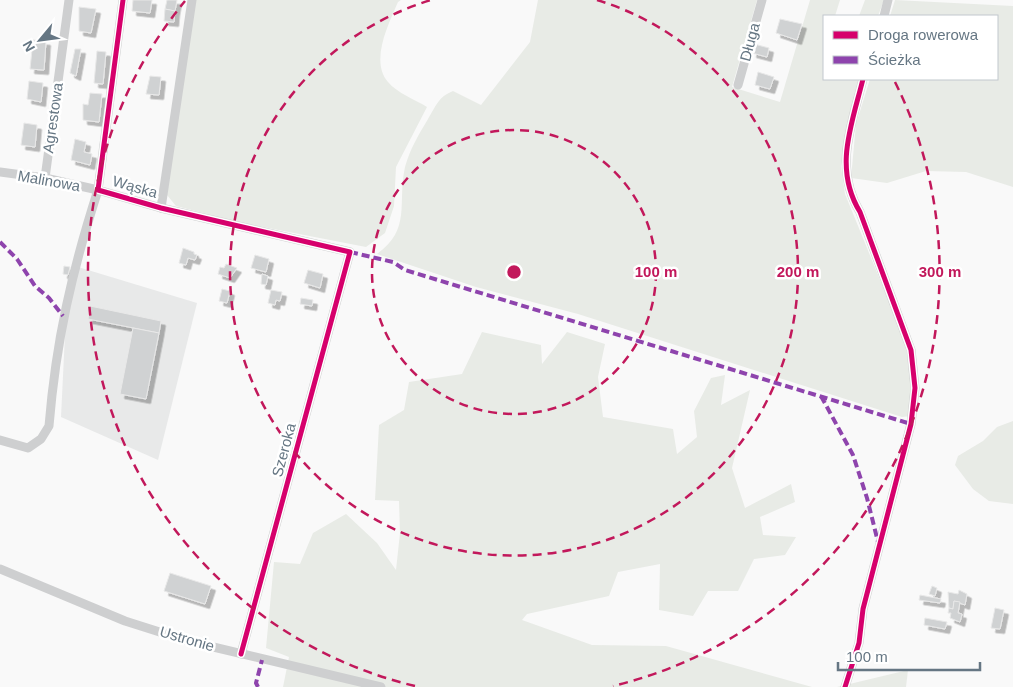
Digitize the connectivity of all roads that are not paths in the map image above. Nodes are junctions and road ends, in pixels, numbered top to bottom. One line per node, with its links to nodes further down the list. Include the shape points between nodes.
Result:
1 (69, 0): 10 (street, Agrestowa)
2 (123, 0): 11 (street, Wąska)
3 (192, 0): 12 (street, Wąska)
4 (762, 0): 8 (street, Długa)
5 (888, 0): 6 (street)
6 (884, 15)
7 (863, 80): 18 (street, via 845,155 847,183 911,350 915,388 911,424 863,609 859,643)
8 (738, 84)
9 (0, 172): 10 (street, Malinowa)
10 (45, 178): 11 (street, Malinowa)
11 (98, 190): 12 (street, Wąska); 14 (street, via 70,282 48,426 41,439 28,448)
12 (161, 208): 13 (street, Wąska)
13 (350, 252): 16 (street, Szeroka)
14 (0, 440)
15 (0, 569): 16 (street, Ustronie, via 125,621)
16 (241, 654): 17 (street, Ustronie)
17 (381, 687)
18 (845, 687)

